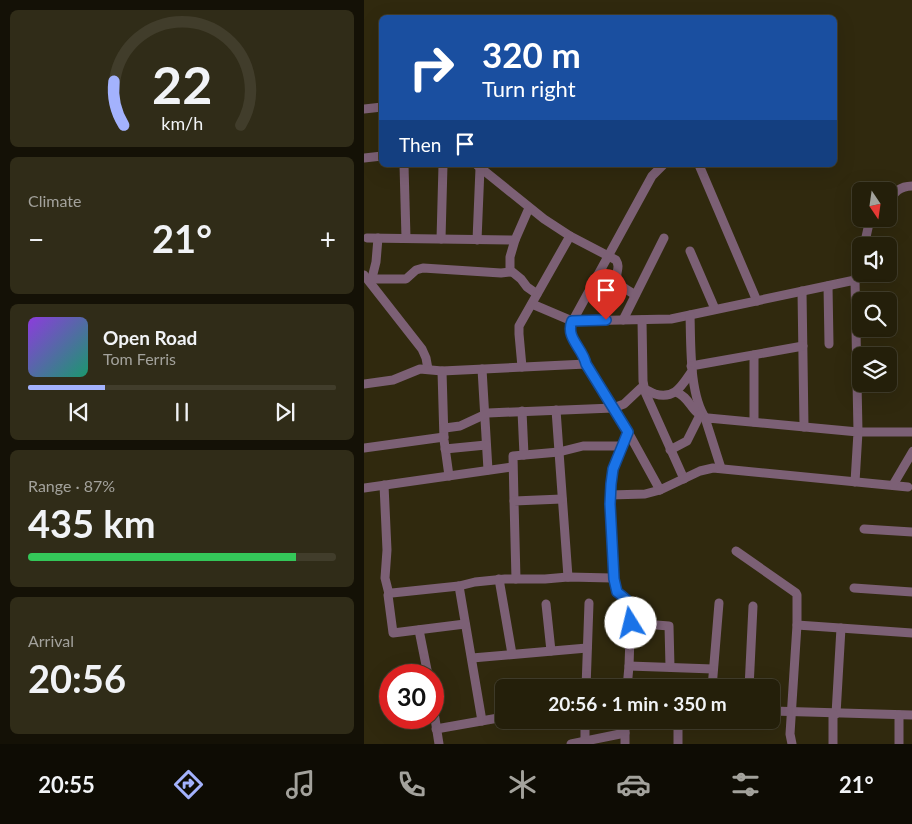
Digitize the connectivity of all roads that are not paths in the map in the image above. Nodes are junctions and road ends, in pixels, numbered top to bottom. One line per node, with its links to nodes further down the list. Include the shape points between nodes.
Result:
1 (379, 107): 2 (street)
2 (364, 109)
3 (379, 156): 4 (street)
4 (364, 158)
5 (404, 167): 19 (street)
6 (443, 167): 21 (street)
7 (478, 167): 22 (street)
8 (479, 167): 12 (street)
9 (492, 167): 12 (street)
10 (662, 167): 25 (street, via 652,176)
11 (700, 167): 34 (street)
12 (488, 174): 15 (street)
13 (912, 186): 14 (street)
14 (897, 190)
15 (529, 208): 16 (street); 23 (street)
16 (570, 236): 25 (street); 32 (street)
17 (366, 238): 18 (street)
18 (378, 238): 19 (street); 27 (street, via 376,262)
19 (406, 238): 21 (street)
20 (664, 238): 33 (street)
21 (442, 239): 22 (street)
22 (477, 240): 23 (street)
23 (515, 240): 26 (street, via 510,257)
24 (690, 251): 36 (street)
25 (608, 256): 33 (street, via 618,262 618,283); 40 (street)
26 (512, 272): 27 (street, via 423,268 416,270 408,279); 32 (street)
27 (369, 279): 46 (street, via 422,349)
28 (852, 281): 30 (street)
29 (855, 282): 62 (street)
30 (828, 286): 31 (street); 41 (street)
31 (802, 291): 34 (street); 42 (street)
32 (537, 294): 35 (street)
33 (635, 295): 38 (street)
34 (757, 300): 36 (street)
35 (532, 304): 40 (street); 45 (street, via 518,330)
36 (715, 309): 37 (street)
37 (690, 315): 39 (street); 48 (street)
38 (622, 320): 39 (street); 40 (street)
39 (642, 320): 51 (street)
40 (572, 321): 44 (street, via 571,336)
41 (829, 344)
42 (803, 346): 43 (street); 59 (street)
43 (754, 355): 48 (street); 58 (street)
44 (586, 364): 45 (street); 53 (street)
45 (522, 367): 47 (street)
46 (428, 369): 49 (street); 50 (street, via 393,380)
47 (482, 369): 49 (street); 56 (street)
48 (691, 369): 52 (street); 57 (street)
49 (442, 371): 60 (street)
50 (364, 384)
51 (644, 388): 52 (street, via 666,396); 53 (street, via 639,388 624,404); 68 (street)
52 (676, 392): 57 (street, via 686,397)
53 (613, 408): 54 (street); 61 (street)
54 (556, 410): 55 (street); 70 (street)
55 (522, 411): 56 (street); 71 (street)
56 (484, 414): 60 (street); 64 (street)
57 (703, 417): 58 (street); 68 (street, via 688,440); 73 (street)
58 (754, 422): 59 (street)
59 (804, 427): 62 (street)
60 (444, 432): 66 (street); 67 (street)
61 (628, 432): 65 (street); 82 (street)
62 (858, 432): 63 (street); 77 (street)
63 (912, 432)
64 (486, 445): 67 (street); 74 (street)
65 (622, 446): 70 (street, via 584,446); 83 (street, via 613,469)
66 (364, 448)
67 (445, 449): 75 (street)
68 (670, 450): 76 (street)
69 (912, 451): 79 (street)
70 (559, 452): 71 (street); 84 (street)
71 (524, 455): 72 (street, via 513,456)
72 (512, 467): 74 (street); 85 (street)
73 (721, 468): 76 (street, via 700,471); 77 (street)
74 (488, 470): 75 (street)
75 (449, 476): 78 (street)
76 (684, 479): 82 (street)
77 (855, 482): 79 (street)
78 (384, 485): 81 (street); 96 (street)
79 (892, 486): 80 (street)
80 (908, 487)
81 (364, 488)
82 (660, 490): 83 (street, via 646,494)
83 (610, 495): 92 (street)
84 (562, 499): 85 (street); 89 (street)
85 (514, 501): 91 (street)
86 (864, 529): 87 (street)
87 (912, 532)
88 (736, 551): 103 (street, via 796,593)
89 (568, 577): 91 (street); 92 (street)
90 (499, 579): 91 (street); 93 (street); 109 (street)
91 (516, 579)
92 (614, 579): 101 (street, via 617,592 630,603)
93 (459, 586): 96 (street); 102 (street)
94 (854, 588): 95 (street)
95 (912, 592)
96 (389, 594): 105 (street, via 393,632)
97 (589, 603): 107 (street)
98 (719, 603): 114 (street)
99 (546, 604): 108 (street)
100 (753, 606): 118 (street)
101 (631, 623): 112 (street); 113 (street, via 669,626)
102 (465, 624): 105 (street); 110 (street)
103 (798, 625): 104 (street); 120 (street)
104 (841, 628): 106 (street); 121 (street)
105 (419, 630): 111 (street)
106 (912, 633)
107 (587, 648): 108 (street); 115 (street)
108 (551, 651): 109 (street)
109 (512, 654): 110 (street)
110 (472, 658): 125 (street)
111 (426, 664)
112 (629, 666): 113 (street); 116 (street)
113 (670, 668): 114 (street)
114 (713, 669): 117 (street)
115 (586, 679)
116 (628, 679)
117 (712, 679)
118 (749, 679)
119 (780, 711): 120 (street)
120 (792, 712): 121 (street); 136 (street)
121 (835, 714): 122 (street); 137 (street)
122 (899, 715): 123 (street); 138 (street)
123 (912, 715)
124 (495, 719): 125 (street)
125 (482, 721): 129 (street)
126 (585, 729): 131 (street)
127 (625, 729): 130 (street)
128 (678, 729): 135 (street)
129 (436, 730): 132 (street)
130 (625, 733): 131 (street); 134 (street)
131 (585, 740): 133 (street)
132 (438, 744)
133 (571, 744)
134 (625, 744)
135 (678, 744)
136 (792, 744)
137 (832, 744)
138 (899, 744)

